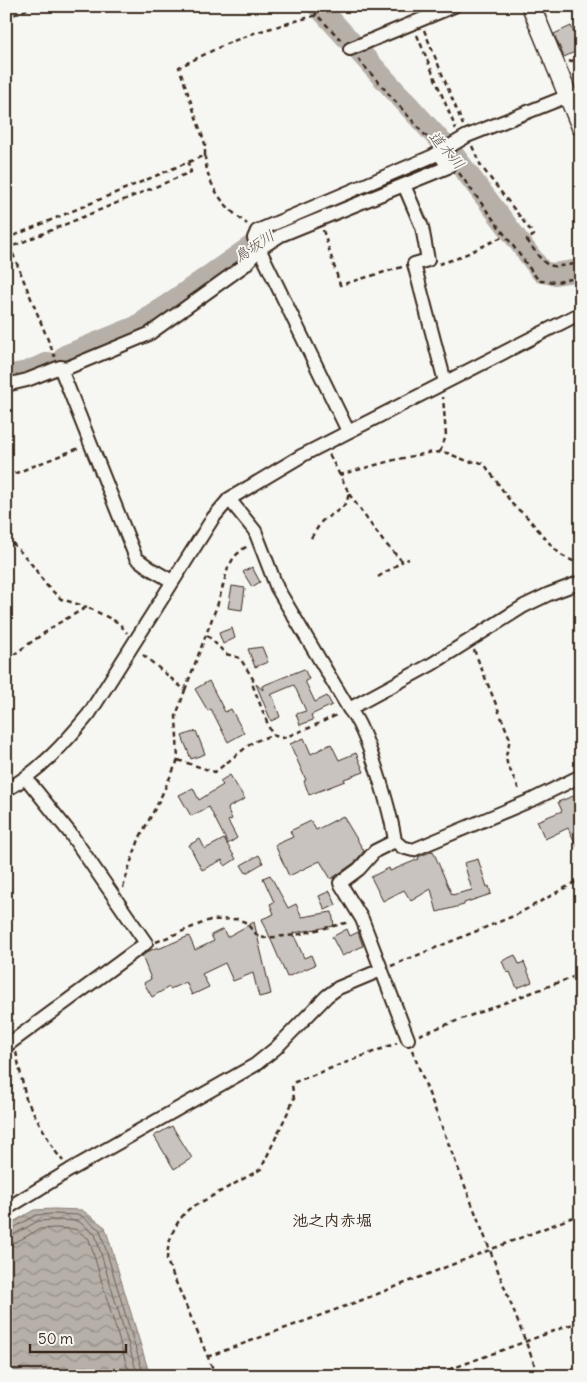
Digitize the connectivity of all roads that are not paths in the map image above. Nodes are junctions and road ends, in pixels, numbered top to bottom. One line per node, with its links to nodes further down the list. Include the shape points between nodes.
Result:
1 (454, 6): 3 (street)
2 (531, 6): 4 (main road)
3 (350, 49)
4 (568, 96): 5 (main road); 6 (street)
5 (581, 127)
6 (450, 150): 7 (street); 8 (street, via 382,179)
7 (404, 185): 8 (street, via 281,235); 11 (street, via 422,227 428,260 414,264)
8 (257, 241): 10 (street, via 245,265 149,334 67,368); 13 (street)
9 (581, 313): 11 (street)
10 (60, 367): 12 (street); 15 (street, via 136,558)
11 (444, 383): 13 (street)
12 (6, 385)
13 (348, 431): 14 (street)
14 (229, 499): 15 (street); 17 (street, via 255,531 277,588)
15 (172, 581): 19 (street, via 89,714 74,733)
16 (581, 582): 17 (street, via 524,606 432,664)
17 (349, 709): 21 (street, via 356,717 372,758)
18 (581, 776): 21 (street, via 413,850)
19 (26, 778): 20 (street); 24 (street, via 70,833 146,943)
20 (6, 790)
21 (395, 841): 22 (street, via 375,851 340,883 362,919)
22 (381, 970): 23 (street); 25 (street, via 327,996 255,1065)
23 (408, 1039)
24 (10, 1044)
25 (6, 1209)

